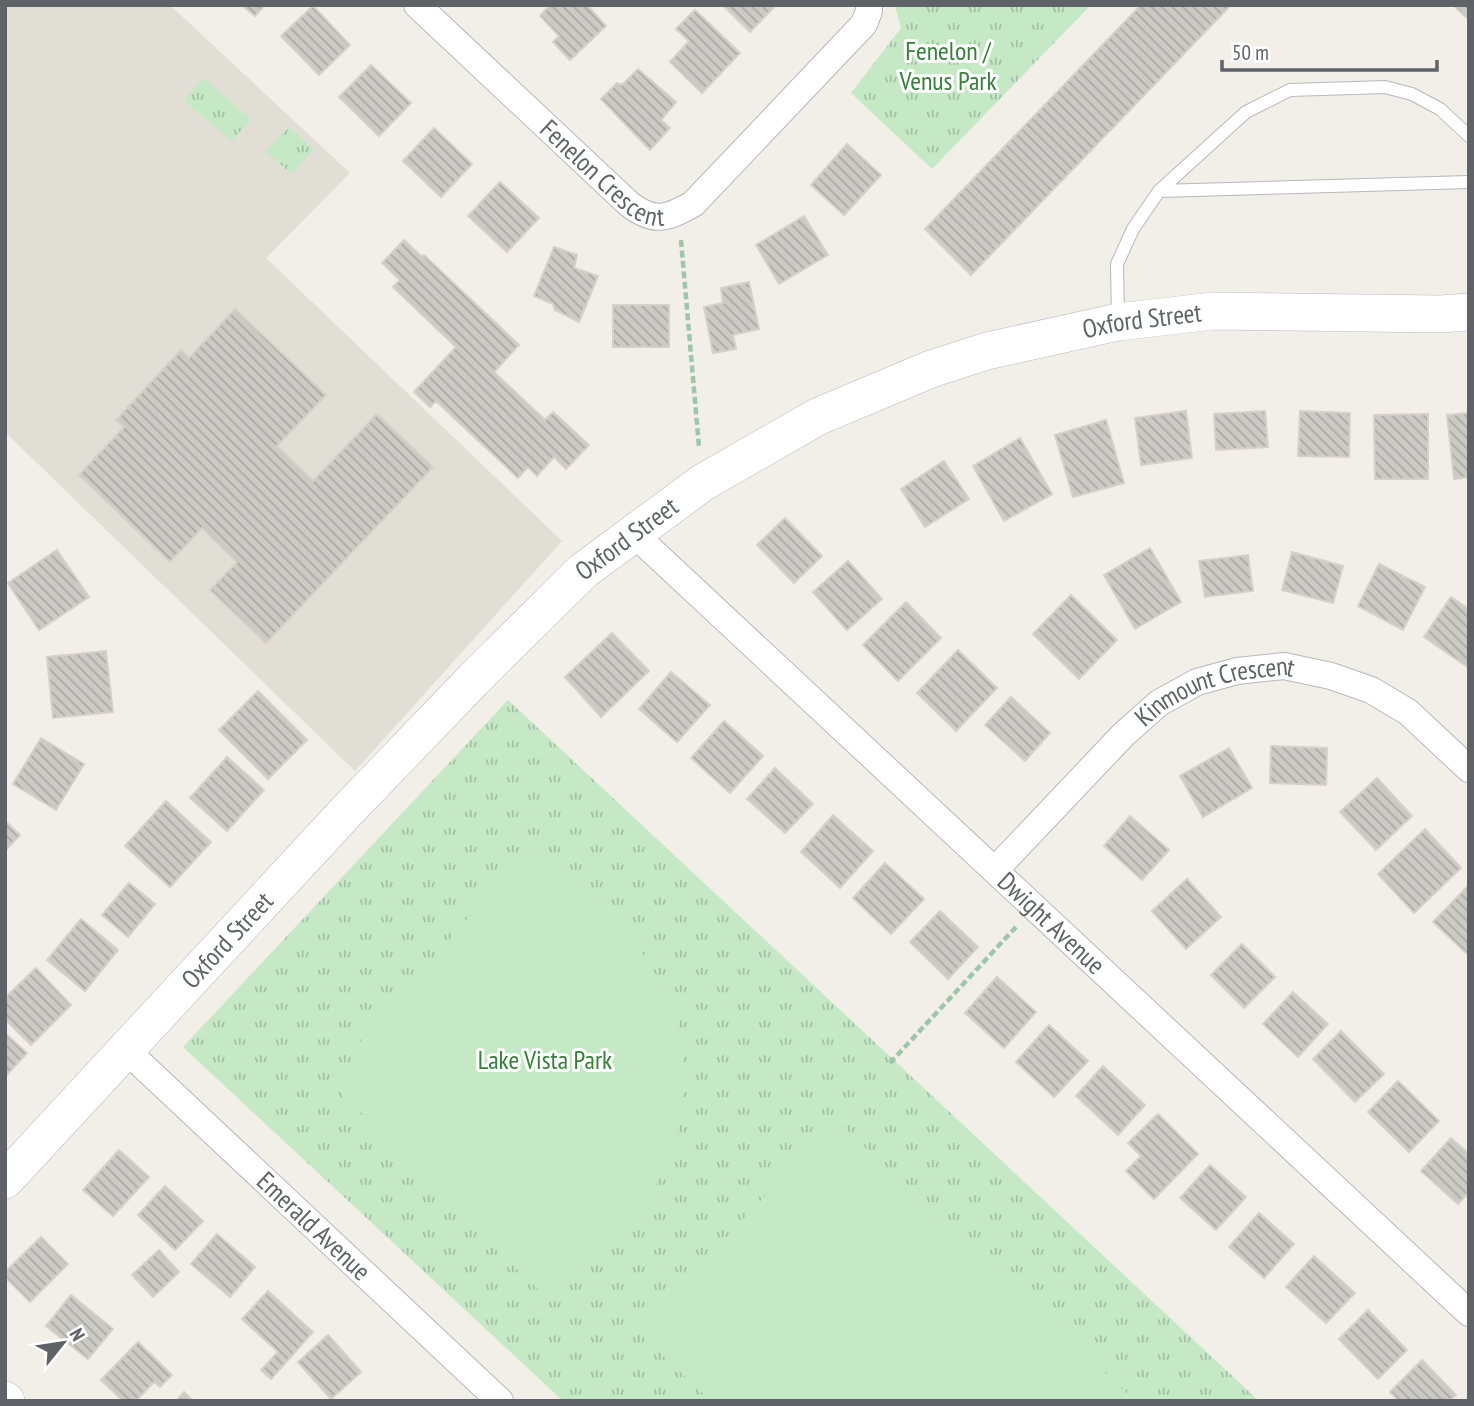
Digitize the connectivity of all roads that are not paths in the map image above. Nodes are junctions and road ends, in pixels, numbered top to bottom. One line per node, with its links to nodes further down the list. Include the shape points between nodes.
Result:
1 (417, 5): 2 (street, Fenelon Crescent, via 629,204 646,216 664,217 693,204 856,33)
2 (869, 5)
3 (1469, 136): 5 (lane, via 1440,109 1412,94 1385,87 1290,90 1246,112)
4 (1469, 181): 5 (lane)
5 (1159, 191): 7 (lane, via 1133,229 1117,264)
6 (1469, 312): 7 (street, Oxford Street, via 1213,311)
7 (1118, 322): 8 (street, Oxford Street, via 987,351 817,417 702,483)
8 (633, 533): 10 (street, Dwight Avenue); 11 (street, Oxford Street, via 583,571 474,680)
9 (1469, 769): 10 (street, Kinmount Crescent, via 1408,712 1371,690 1284,666 1237,671 1197,682 1159,703)
10 (995, 870): 13 (street, Dwight Avenue)
11 (127, 1051): 12 (street, Oxford Street); 14 (street, Emerald Avenue)
12 (5, 1180)
13 (1469, 1313)
14 (500, 1401)

